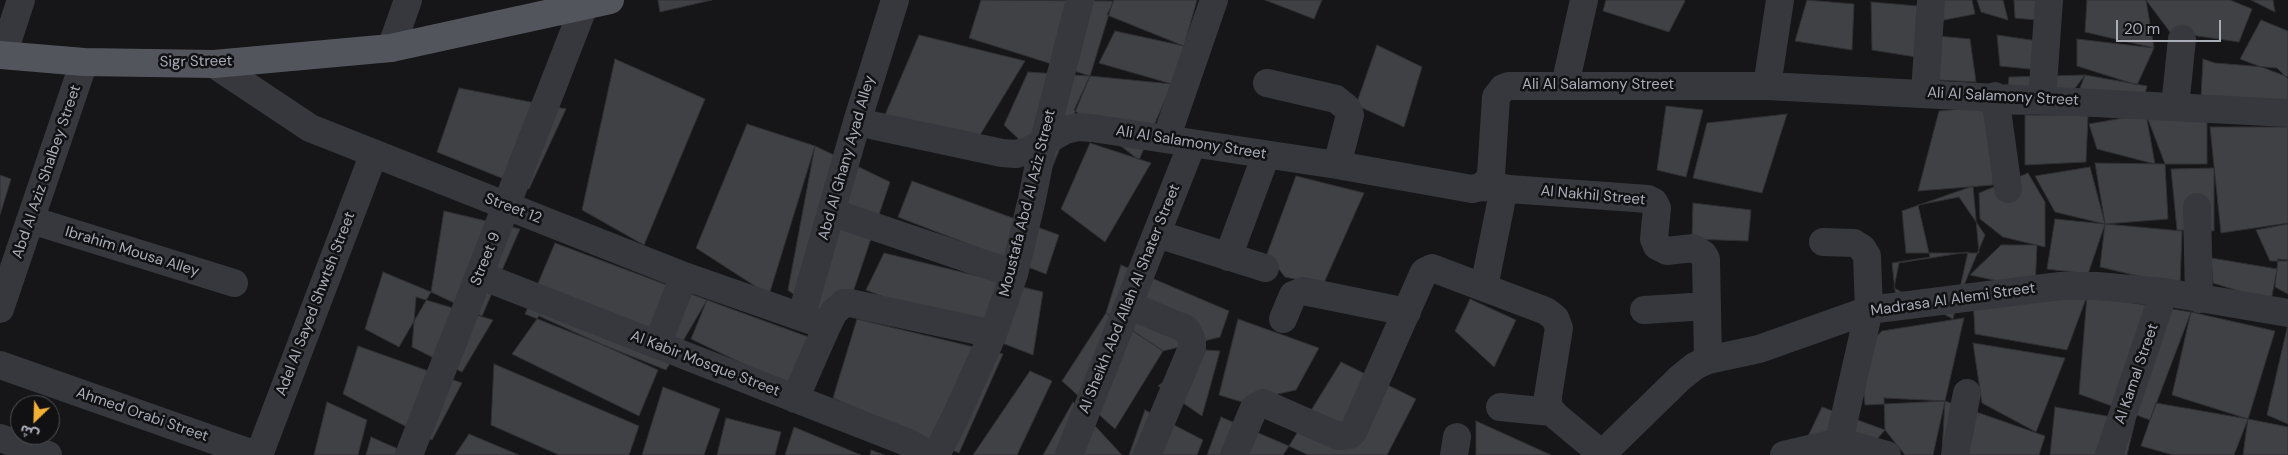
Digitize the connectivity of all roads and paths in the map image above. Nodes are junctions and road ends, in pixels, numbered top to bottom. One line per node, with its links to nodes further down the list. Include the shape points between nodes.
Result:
1 (21, 0): 13 (street)
2 (408, 0): 12 (street)
3 (895, 0): 24 (street, Abd Al Ghany Ayad Alley)
4 (1080, 0): 26 (street, Moustafa Abd Al Aziz Street)
5 (1214, 0): 25 (street)
6 (1584, 0): 17 (street)
7 (1780, 0): 18 (street)
8 (1931, 0): 19 (street)
9 (2048, 0): 21 (street)
10 (597, 3): 12 (main road, Sigr Street); 33 (street, Street 9)
11 (2182, 39): 22 (street)
12 (391, 48): 15 (main road, Sigr Street)
13 (1, 55): 14 (main road, Sigr Street)
14 (84, 62): 15 (main road, Sigr Street); 36 (street, Abd Al Aziz Shalbey Street)
15 (214, 64): 28 (street, Street 12, via 310,128)
16 (1266, 84): 30 (street, via 1336,99 1347,108 1350,115)
17 (1565, 85): 18 (street, Ali Al Salamony Street); 31 (street, Ali Al Salamony Street, via 1509,86 1499,92 1495,103 1492,175 1487,182)
18 (1767, 86): 19 (street, Ali Al Salamony Street)
19 (1925, 92): 20 (street, Ali Al Salamony Street)
20 (1995, 96): 21 (street, Ali Al Salamony Street); 32 (street)
21 (2042, 99): 22 (street, Ali Al Salamony Street)
22 (2175, 107): 23 (street, Ali Al Salamony Street)
23 (2288, 113)
24 (857, 122): 26 (street, Ali Al Salamony Street, via 1002,153 1016,154); 35 (street, Abd Al Ghany Ayad Alley)
25 (1166, 139): 26 (street, Ali Al Salamony Street, via 1078,127 1053,135); 27 (street, Ali Al Salamony Street)
26 (1043, 144): 41 (street, Moustafa Abd Al Aziz Street)
27 (1192, 144): 29 (street, Ali Al Salamony Street); 37 (street, Al Sheikh Abd Allah Al Shater Street)
28 (374, 153): 33 (street, Street 12); 70 (street, Adel Al Sayed Shwtsh Street)
29 (1266, 155): 30 (street, Ali Al Salamony Street); 39 (street)
30 (1337, 165): 31 (street, Ali Al Salamony Street, via 1464,188)
31 (1492, 187): 45 (street); 49 (street, Al Nakhil Street, via 1651,200 1657,208 1654,239 1657,246 1667,250 1693,248 1706,259)
32 (2008, 188)
33 (506, 206): 42 (street, Street 9); 43 (street, Street 12)
34 (2197, 207): 47 (street)
35 (831, 212): 41 (street); 55 (street, Abd Al Ghany Ayad Alley)
36 (31, 220): 44 (street, Ibrahim Mousa Alley); 50 (street, Abd Al Aziz Shalbey Street)
37 (1157, 234): 39 (street); 48 (street, Al Sheikh Abd Allah Al Shater Street)
38 (1823, 242): 52 (street, via 1854,243 1865,252)
39 (1228, 257): 40 (street)
40 (1265, 268)
41 (1014, 274): 58 (street, Moustafa Abd Al Aziz Street)
42 (479, 275): 59 (street, Al Kabir Mosque Street); 71 (street, Street 9)
43 (684, 276): 55 (street, Street 12); 59 (street)
44 (234, 283)
45 (1484, 287): 53 (street, via 1432,268 1424,272); 65 (street, via 1551,313 1555,318 1559,328 1547,402)
46 (2164, 292): 47 (street, Madrasa Al Alemi Street); 52 (street, Madrasa Al Alemi Street, via 2060,286); 80 (street, Al Kamal Street)
47 (2199, 298): 54 (street, Madrasa Al Alemi Street)
48 (1128, 305): 74 (street, Al Sheikh Abd Allah Al Shater Street); 75 (street, via 1186,329 1192,340 1192,348)
49 (1707, 306): 51 (street); 60 (street, Al Nakhil Street)
50 (0, 309)
51 (1644, 310)
52 (1869, 310): 60 (street, Madrasa Al Alemi Street, via 1759,349); 67 (street)
53 (1407, 312): 56 (street, via 1303,291 1293,296); 76 (street, via 1354,432 1338,436 1263,403 1254,408)
54 (2288, 313)
55 (802, 317): 57 (street, Street 12)
56 (1283, 319)
57 (827, 326): 58 (street, via 839,307 850,303); 63 (street)
58 (992, 334): 73 (street, Moustafa Abd Al Aziz Street)
59 (657, 345): 63 (street, Al Kabir Mosque Street)
60 (1708, 360): 68 (street, Madrasa Al Alemi Street, via 1680,378)
61 (0, 365): 70 (street, Ahmed Orabi Street)
62 (1967, 393): 79 (street)
63 (795, 399): 72 (street, Al Kabir Mosque Street)
64 (1500, 407): 65 (street)
65 (1551, 412): 68 (street)
66 (0, 438): 69 (street)
67 (1838, 448): 77 (street); 78 (street)
68 (1602, 454)
69 (48, 455)
70 (257, 455)
71 (408, 455)
72 (929, 455)
73 (936, 455)
74 (1068, 455)
75 (1148, 455)
76 (1234, 455)
77 (1784, 455)
78 (1887, 455)
79 (1955, 455)
80 (2110, 455)

